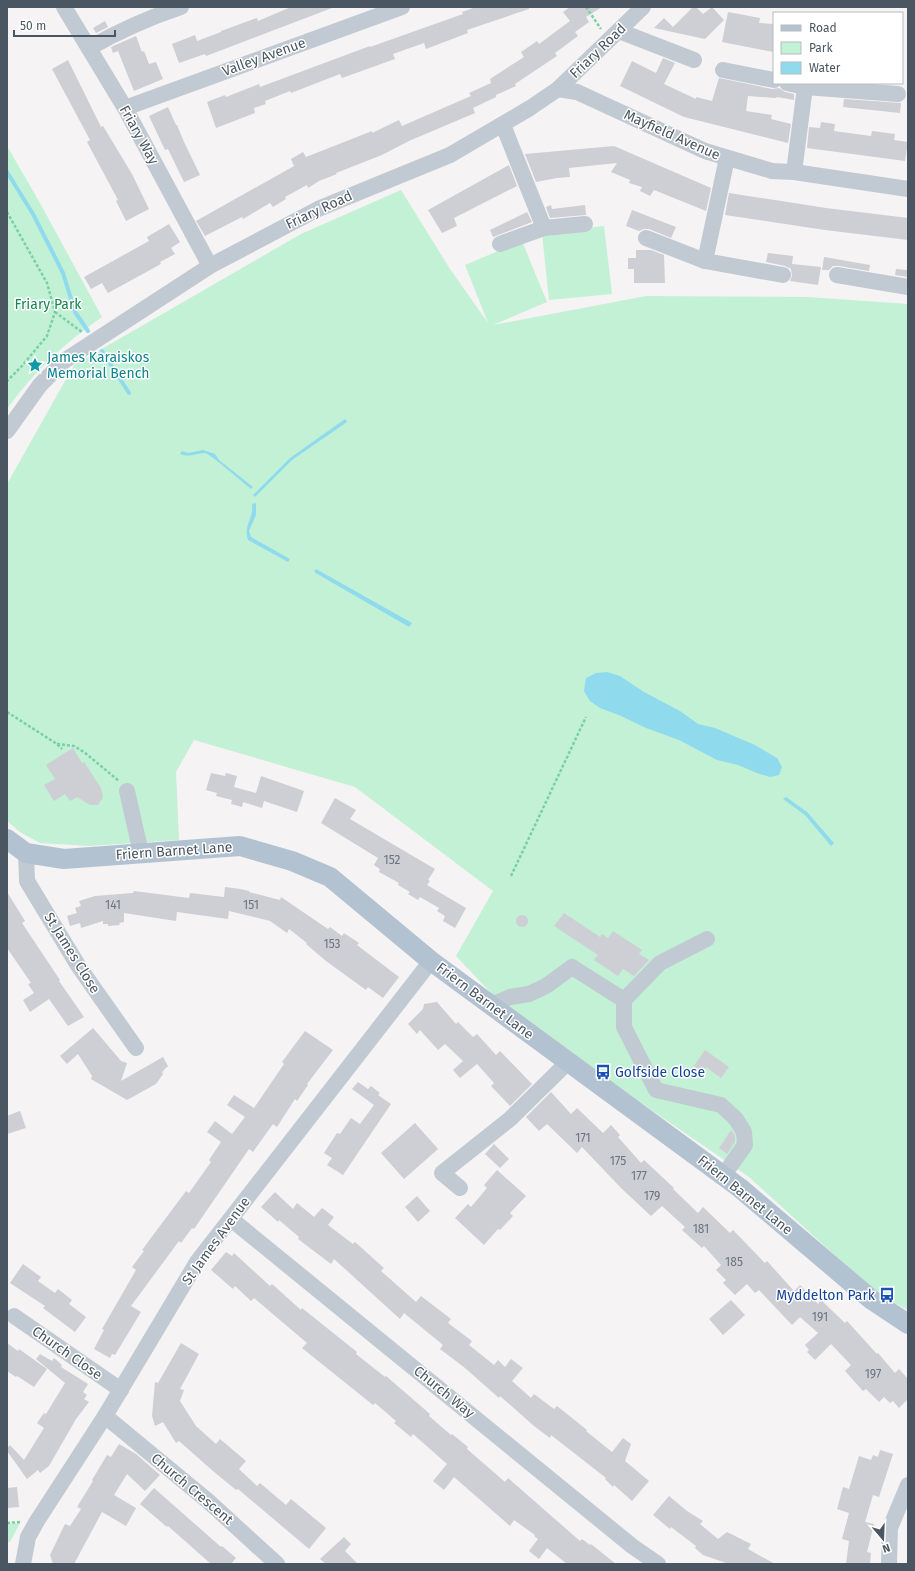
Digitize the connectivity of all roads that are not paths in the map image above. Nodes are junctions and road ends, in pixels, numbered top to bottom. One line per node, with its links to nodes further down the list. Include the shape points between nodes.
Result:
1 (64, 7): 6 (street, Friary Way)
2 (181, 7): 6 (street, via 117,31)
3 (402, 7): 14 (street, Valley Avenue)
4 (643, 7): 5 (street, Friary Road)
5 (614, 36): 7 (street); 12 (street, Friary Road)
6 (89, 48): 14 (street, Friary Way)
7 (694, 60)
8 (723, 70): 9 (street)
9 (773, 80)
10 (792, 84): 11 (street)
11 (805, 87): 13 (street); 17 (street)
12 (558, 89): 15 (street, Friary Road); 16 (street, Mayfield Avenue, via 577,92 705,152)
13 (898, 94)
14 (125, 108): 24 (street, Friary Way)
15 (503, 125): 20 (street); 24 (street, Friary Road, via 450,155 318,208)
16 (727, 158): 17 (street, Mayfield Avenue, via 772,171); 23 (street)
17 (794, 172): 18 (street, Mayfield Avenue)
18 (908, 189)
19 (585, 224): 20 (street)
20 (544, 228): 22 (street)
21 (646, 238): 23 (street)
22 (500, 244)
23 (705, 261): 25 (street)
24 (210, 266): 28 (street, Friary Road, via 64,361 40,385)
25 (783, 275)
26 (837, 275): 27 (street)
27 (908, 287)
28 (7, 430)
29 (127, 791): 32 (street)
30 (7, 839): 31 (main road, Friern Barnet Lane)
31 (26, 853): 32 (main road, Friern Barnet Lane, via 64,859); 37 (street, St James Close, via 27,881 79,968)
32 (140, 853): 34 (main road, Friern Barnet Lane, via 240,846 292,861 330,877)
33 (707, 939): 35 (street, via 660,963)
34 (431, 961): 36 (main road, Friern Barnet Lane); 41 (street, St James Avenue)
35 (624, 1000): 36 (street, via 572,967 546,986 529,994 510,997); 39 (street, via 624,1027 656,1090 721,1105 736,1119 744,1132 745,1145)
36 (491, 1005): 38 (main road, Friern Barnet Lane)
37 (136, 1048)
38 (568, 1062): 39 (main road, Friern Barnet Lane); 40 (street, via 510,1119 442,1173)
39 (723, 1176): 43 (main road, Friern Barnet Lane, via 872,1300)
40 (460, 1188)
41 (231, 1219): 44 (street, St James Avenue, via 197,1262); 49 (street, Church Way, via 620,1536)
42 (14, 1316): 44 (street, Church Close)
43 (908, 1324)
44 (121, 1390): 45 (street, St James Avenue)
45 (105, 1416): 47 (street, St James Avenue, via 28,1537); 48 (street, Church Crescent, via 208,1501)
46 (908, 1485): 50 (street, via 890,1528)
47 (23, 1564)
48 (277, 1564)
49 (658, 1564)
50 (889, 1564)

